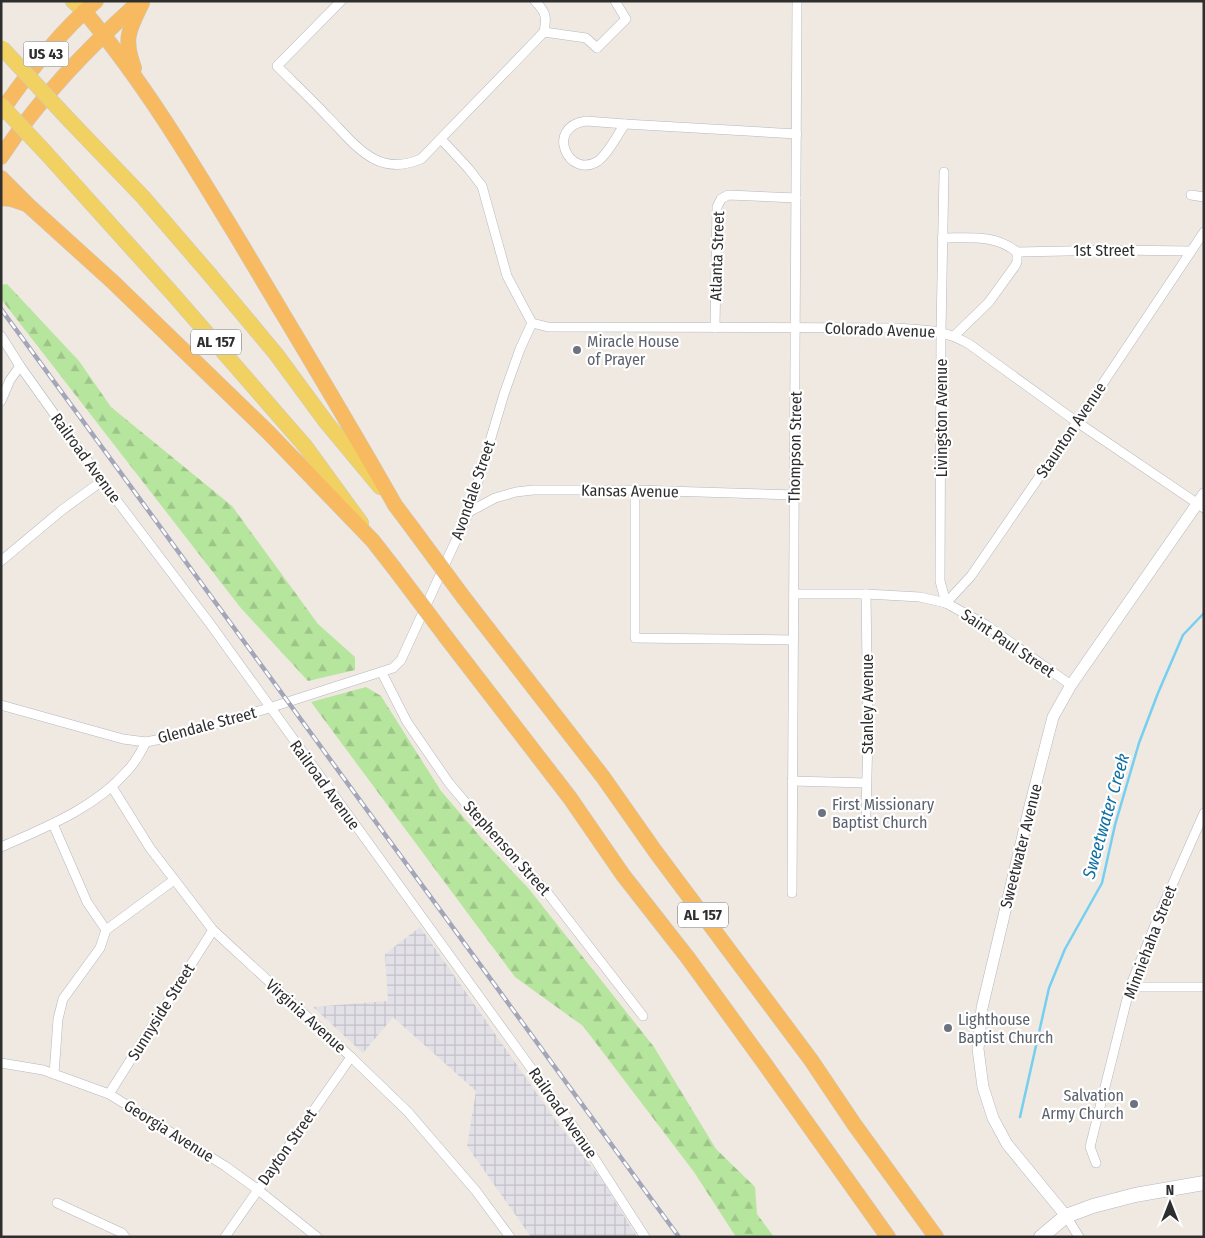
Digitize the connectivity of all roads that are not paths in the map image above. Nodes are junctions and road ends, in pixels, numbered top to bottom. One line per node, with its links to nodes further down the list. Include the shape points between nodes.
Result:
1 (142, 1): 8 (highway, US 43); 10 (highway, via 128,39 129,55)
2 (341, 1): 15 (street, via 278,66 360,151 373,159 410,164 421,159)
3 (535, 1): 7 (street, via 546,19)
4 (615, 1): 7 (street, via 626,19 597,48 586,38)
5 (798, 1): 14 (street, Thompson Street)
6 (84, 4): 8 (highway); 12 (highway, US 43)
7 (544, 32): 15 (street)
8 (104, 34): 10 (highway); 16 (highway, US 43, via 53,88)
9 (2, 48): 41 (main road, AL 157, bridge, via 143,197 211,276)
10 (137, 79): 41 (highway, via 231,228)
11 (1, 105): 43 (main road, AL 157, bridge, via 172,292 305,446)
12 (1, 112)
13 (625, 124): 13 (street, via 579,122 567,131 565,152 575,162 589,165 596,162); 14 (street)
14 (797, 134): 22 (street, Thompson Street)
15 (441, 140): 28 (street, via 482,186 508,276)
16 (1, 157)
17 (944, 172): 25 (street, Livingston Avenue)
18 (1, 178): 23 (highway)
19 (1191, 195): 20 (street)
20 (1204, 197)
21 (1, 198): 23 (highway, via 11,198)
22 (796, 198): 29 (street, Atlanta Street, via 728,195 722,198 717,207); 30 (street, Thompson Street)
23 (28, 205): 43 (highway, via 196,362)
24 (1204, 232): 26 (street, Staunton Avenue)
25 (942, 238): 27 (street, via 995,240); 31 (street, Livingston Avenue)
26 (1190, 251): 27 (street, 1st Street); 36 (street, Staunton Avenue)
27 (1017, 252): 33 (street, via 1015,266 994,295)
28 (532, 323): 29 (street, Colorado Avenue, via 548,327); 42 (street, Avondale Street, via 504,394)
29 (716, 328): 30 (street, Colorado Avenue)
30 (796, 328): 31 (street, Colorado Avenue); 39 (street, Thompson Street)
31 (941, 331): 33 (street, Colorado Avenue); 47 (street, Livingston Avenue, via 940,581)
32 (1, 336): 34 (street, Railroad Avenue)
33 (954, 336): 36 (street, Colorado Avenue)
34 (20, 366): 35 (street); 37 (street, Railroad Avenue)
35 (1, 401)
36 (1077, 422): 40 (street, Colorado Avenue); 47 (street, Staunton Avenue, via 971,576)
37 (102, 481): 44 (street); 52 (street, Railroad Avenue)
38 (635, 490): 39 (street, Kansas Avenue); 42 (street, Kansas Avenue, via 516,492 495,498); 48 (street, via 635,638)
39 (795, 495): 45 (street, Thompson Street)
40 (1202, 502): 50 (street, Sweetwater Avenue)
41 (395, 505): 83 (highway, AL 157, bridge, via 603,778 811,1060)
42 (469, 512): 49 (street, Avondale Street, via 401,660)
43 (373, 541): 82 (highway, AL 157, bridge, via 570,798 622,875 688,958)
44 (1, 560)
45 (794, 594): 46 (street, Saint Paul Street); 48 (street, Thompson Street)
46 (866, 594): 47 (street, Saint Paul Street, via 920,597); 55 (street, Stanley Avenue)
47 (946, 603): 50 (street, Saint Paul Street, via 986,625)
48 (794, 640): 54 (street, Thompson Street)
49 (382, 673): 52 (street, Glendale Street); 67 (street, Stephenson Street, via 407,722 449,783 546,891)
50 (1071, 685): 76 (street, Sweetwater Avenue, via 1053,717 1032,798 982,1008 978,1049 983,1087 993,1118 1007,1144)
51 (1, 705): 53 (street, Glendale Street, via 123,739)
52 (269, 708): 53 (street, Glendale Street); 81 (street, Railroad Avenue, via 580,1136)
53 (146, 742): 56 (street, via 134,763)
54 (792, 781): 55 (street); 62 (street, Thompson Street)
55 (866, 783): 58 (street, Stanley Avenue)
56 (112, 787): 59 (street); 61 (street, Virginia Avenue)
57 (1204, 813): 65 (street, Minniehaha Street)
58 (866, 815)
59 (53, 824): 60 (street); 63 (street, via 87,902)
60 (1, 847)
61 (174, 880): 63 (street); 64 (street, Virginia Avenue)
62 (792, 893)
63 (106, 930): 70 (street, via 100,948 63,999 58,1019)
64 (213, 930): 68 (street, Virginia Avenue); 71 (street, Sunnyside Street)
65 (1130, 987): 66 (street); 72 (street, Minniehaha Street, via 1090,1146)
66 (1204, 987)
67 (643, 1016)
68 (351, 1057): 74 (street, Dayton Street); 80 (street, Virginia Avenue, via 408,1112 476,1190)
69 (1, 1063): 70 (street, Georgia Avenue)
70 (54, 1074): 71 (street, Georgia Avenue)
71 (109, 1094): 74 (street, Georgia Avenue)
72 (1096, 1163)
73 (1204, 1183): 76 (main road, via 1135,1195)
74 (257, 1189): 78 (street, Dayton Street); 79 (street, Georgia Avenue)
75 (57, 1204): 77 (street)
76 (1066, 1216): 84 (main road); 85 (street)
77 (125, 1237)
78 (225, 1237)
79 (317, 1237)
80 (510, 1237)
81 (645, 1237)
82 (888, 1237)
83 (936, 1237)
84 (1041, 1237)
85 (1079, 1237)

